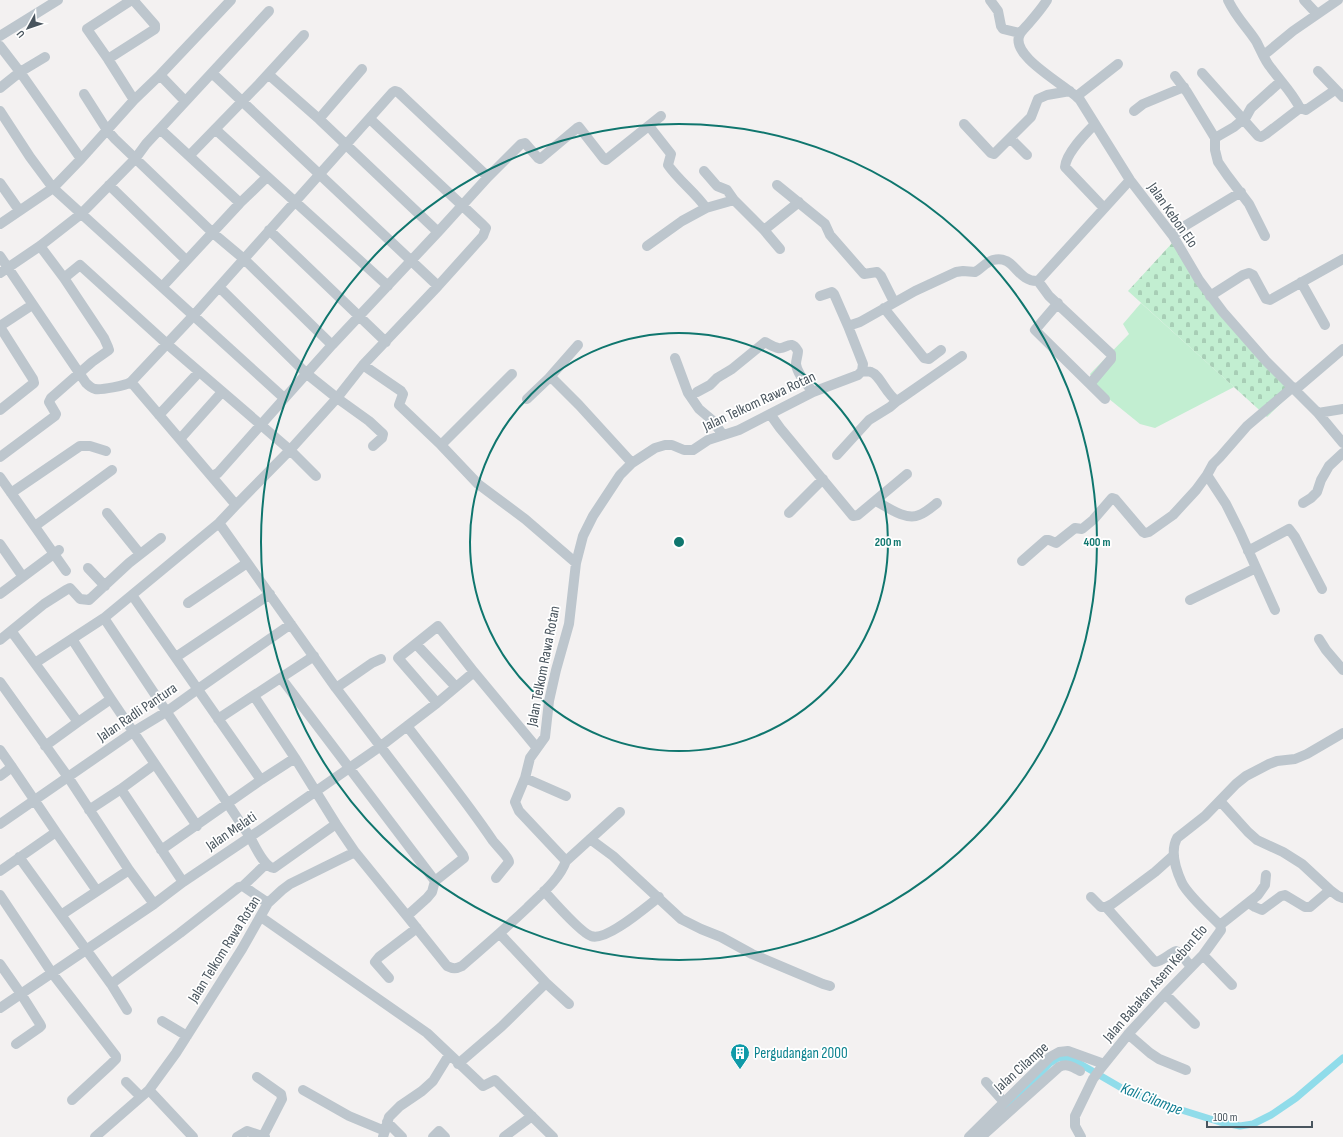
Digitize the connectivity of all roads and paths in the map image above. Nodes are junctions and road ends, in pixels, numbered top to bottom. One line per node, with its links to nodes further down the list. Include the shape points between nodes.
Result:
1 (58, 0): 12 (street)
2 (230, 0): 24 (street)
3 (990, 0): 10 (street, via 998,11 1003,29)
4 (1047, 0): 10 (street)
5 (1228, 0): 14 (street)
6 (1304, 0): 9 (street)
7 (1338, 0): 9 (street)
8 (269, 11): 21 (street)
9 (1317, 14): 14 (street)
10 (1020, 33): 31 (street, Jalan Kebon Elo, via 1018,39 1030,62)
11 (304, 35): 22 (street)
12 (0, 36)
13 (0, 46): 20 (street)
14 (1264, 55): 26 (street)
15 (45, 57): 20 (street)
16 (108, 58): 16 (street, via 87,29 130,1 134,1 155,25 155,29); 32 (street)
17 (1118, 64): 31 (street)
18 (362, 69): 39 (street)
19 (1318, 71): 29 (street)
20 (20, 72): 28 (street); 53 (street)
21 (212, 73): 33 (street); 34 (street)
22 (268, 74): 34 (street); 39 (street)
23 (1202, 74): 41 (street)
24 (160, 75): 32 (street); 33 (street)
25 (1175, 76): 27 (street)
26 (1281, 81): 35 (street); 41 (street, via 1251,108)
27 (1184, 87): 37 (street, via 1143,104); 49 (street)
28 (0, 88)
29 (1339, 93): 35 (street, via 1306,110)
30 (84, 94): 47 (street)
31 (1073, 94): 43 (street, Jalan Kebon Elo); 48 (street, via 1047,95 1038,99 1031,117)
32 (134, 100): 47 (street)
33 (185, 101): 45 (street)
34 (242, 102): 46 (street); 56 (street)
35 (1300, 108): 41 (street, via 1261,137 1256,135)
36 (0, 111): 63 (street)
37 (1134, 111)
38 (661, 116): 44 (street)
39 (319, 119): 50 (street)
40 (370, 119): 50 (street); 58 (street, via 392,93 398,92); 69 (street)
41 (1244, 119): 49 (street)
42 (964, 124): 48 (street, via 993,154)
43 (1094, 124): 59 (street, Jalan Kebon Elo); 71 (street, via 1066,160 1065,167)
44 (649, 126): 58 (street, via 606,160 579,127 540,159 522,143); 70 (street, via 671,154 668,165 672,171)
45 (160, 129): 52 (street); 54 (street)
46 (215, 129): 52 (street); 57 (street)
47 (107, 130): 53 (street); 54 (street)
48 (1010, 138): 51 (street)
49 (1215, 138): 64 (street, via 1218,162)
50 (346, 145): 56 (street); 77 (street)
51 (1027, 155)
52 (189, 156): 68 (street)
53 (81, 158): 63 (street)
54 (135, 159): 61 (street); 78 (street)
55 (704, 171): 65 (street, via 717,186 727,190)
56 (319, 173): 66 (street); 88 (street)
57 (267, 177): 66 (street); 68 (street)
58 (488, 177): 69 (street)
59 (1130, 180): 71 (street); 79 (street, Jalan Kebon Elo)
60 (0, 183): 72 (street)
61 (109, 185): 73 (street); 87 (street)
62 (777, 185): 67 (street)
63 (53, 188): 72 (street); 73 (street)
64 (1240, 192): 79 (street); 80 (street)
65 (734, 200): 70 (street); 76 (street)
66 (294, 202): 75 (street); 93 (street)
67 (799, 202): 76 (street); 99 (street, via 825,224 830,235 864,274 877,272 881,276)
68 (240, 203): 78 (street)
69 (463, 205): 77 (street); 94 (street, via 484,225 485,232)
70 (706, 208): 82 (street, via 682,221)
71 (1104, 208): 91 (street)
72 (19, 210): 74 (street)
73 (81, 214): 81 (street); 95 (street)
74 (0, 224)
75 (269, 230): 85 (street); 104 (street)
76 (764, 230): 83 (street)
77 (438, 232): 88 (street)
78 (213, 233): 85 (street); 87 (street)
79 (1172, 236): 98 (street, Jalan Kebon Elo)
80 (1265, 236)
81 (40, 246): 89 (street); 90 (street)
82 (647, 246)
83 (780, 249)
84 (0, 256): 89 (street)
85 (244, 259): 96 (street); 110 (street)
86 (1343, 259): 92 (street)
87 (186, 260): 95 (street)
88 (410, 260): 93 (street); 94 (street)
89 (4, 271): 101 (street)
90 (64, 278): 109 (street, via 80,265); 119 (street, via 108,347 108,350)
91 (1038, 281): 99 (street, via 1024,278 1008,261 993,260 975,272 956,272); 100 (street)
92 (1301, 282): 98 (street, via 1268,300 1253,275 1249,273); 105 (street)
93 (388, 286): 104 (street)
94 (438, 286): 108 (street)
95 (162, 287): 103 (street)
96 (219, 287): 103 (street); 120 (street)
97 (820, 296): 106 (street, via 832,292 834,294)
98 (1210, 296): 125 (street, Jalan Kebon Elo)
99 (894, 302): 102 (street)
100 (1058, 303): 124 (street, via 1111,354 1111,359); 124 (street, via 1035,330)
101 (32, 305): 107 (street); 119 (street)
102 (884, 308): 106 (street); 113 (street, via 924,358 929,359)
103 (194, 315): 109 (street); 129 (street)
104 (359, 316): 108 (street); 110 (street)
105 (1325, 325)
106 (848, 326): 117 (street, via 863,364)
107 (0, 327): 134 (street, via 34,383)
108 (386, 342): 116 (street)
109 (167, 344): 118 (street); 123 (street)
110 (332, 345): 120 (street)
111 (578, 345): 122 (street)
112 (1343, 349): 125 (street)
113 (941, 350)
114 (962, 356): 133 (street)
115 (675, 358): 140 (street, via 688,393)
116 (363, 365): 130 (street); 143 (street, via 401,391 399,404)
117 (862, 371): 128 (street, Jalan Telkom Rawa Rotan, via 851,378); 133 (street, via 872,372)
118 (199, 372): 126 (street); 138 (street)
119 (79, 374): 123 (street, via 90,386 97,389); 149 (street, via 49,400 56,415)
120 (307, 374): 129 (street); 130 (street)
121 (512, 374): 143 (street)
122 (550, 378): 131 (street); 150 (street, via 579,405)
123 (131, 382): 138 (street)
124 (1090, 384): 132 (street)
125 (1294, 388): 136 (street, Jalan Kebon Elo); 153 (street, via 1247,426 1213,464)
126 (222, 392): 139 (street); 141 (street)
127 (697, 392): 128 (street, via 732,369 765,342 778,348 795,346 798,351 797,368)
128 (812, 392): 137 (street, Jalan Telkom Rawa Rotan)
129 (284, 398): 139 (street)
130 (337, 398): 144 (street, via 383,434); 145 (street)
131 (527, 399)
132 (1105, 399)
133 (897, 401): 148 (street, via 869,420)
134 (1, 406)
135 (1343, 409): 136 (street)
136 (1318, 413): 142 (street, Jalan Kebon Elo)
137 (770, 414): 140 (street, Jalan Telkom Rawa Rotan, via 740,430); 157 (street)
138 (159, 415): 141 (street)
139 (260, 425): 145 (street); 154 (street, via 218,473)
140 (723, 435): 150 (street, Jalan Telkom Rawa Rotan, via 708,440 693,450 684,450 672,445 655,448)
141 (180, 439): 154 (street)
142 (1343, 443)
143 (442, 445): 174 (street, via 478,484 525,519)
144 (373, 446)
145 (290, 450): 155 (street); 162 (street)
146 (106, 451): 158 (street, via 81,445)
147 (1343, 453): 161 (street, via 1329,466 1317,492)
148 (837, 455)
149 (0, 457)
150 (632, 463): 174 (street, Jalan Telkom Rawa Rotan, via 620,475 592,516 583,536)
151 (112, 470): 166 (street)
152 (907, 474): 159 (street)
153 (1207, 475): 169 (street, via 1226,504); 172 (street, via 1168,520 1149,532 1143,532 1112,498 1082,529 1075,528 1056,544 1046,540)
154 (212, 476): 162 (street)
155 (316, 476)
156 (0, 477): 158 (street)
157 (823, 479): 159 (street, via 853,516); 164 (street)
158 (11, 493): 166 (street)
159 (876, 501): 160 (street, via 904,516 912,517 920,515)
160 (937, 502)
161 (1303, 503)
162 (236, 504): 165 (street)
163 (107, 513): 171 (street)
164 (789, 513)
165 (219, 524): 173 (street); 183 (street)
166 (35, 526): 170 (street)
167 (161, 538): 171 (street)
168 (0, 544): 178 (street)
169 (1248, 551): 176 (street); 180 (street, via 1289,529)
170 (57, 552): 177 (street); 178 (street)
171 (140, 554): 179 (street)
172 (1022, 561)
173 (247, 563): 182 (street); 185 (street)
174 (576, 563): 216 (street, Jalan Telkom Rawa Rotan, via 569,624 549,701 545,737)
175 (88, 568): 179 (street)
176 (1256, 568): 184 (street); 186 (street)
177 (66, 570)
178 (22, 577): 181 (street)
179 (105, 586): 189 (street, via 89,600 80,599 70,588 44,604)
180 (1322, 589)
181 (0, 594)
182 (270, 594): 188 (street); 195 (street)
183 (132, 595): 187 (street); 195 (street)
184 (1190, 600)
185 (188, 603)
186 (1275, 610)
187 (104, 618): 190 (street); 208 (street)
188 (291, 624): 194 (street); 204 (street, Jalan Radli Pantura)
189 (12, 632): 192 (street); 197 (street)
190 (72, 639): 197 (street); 206 (street)
191 (1319, 639): 198 (street)
192 (0, 640)
193 (416, 644): 199 (street, via 438,626); 203 (street); 207 (street, via 398,658)
194 (314, 656): 200 (street); 202 (street)
195 (176, 657): 204 (street)
196 (381, 659): 202 (street)
197 (35, 663): 210 (street)
198 (1343, 670)
199 (474, 672): 203 (street, Jalan Melati); 216 (street)
200 (281, 678): 205 (street); 221 (street)
201 (1, 684): 214 (street)
202 (336, 688): 215 (street)
203 (456, 688): 207 (street, Jalan Melati)
204 (198, 689): 208 (street, Jalan Radli Pantura); 209 (street)
205 (254, 696): 209 (street); 218 (street)
206 (111, 699): 210 (street); 212 (street)
207 (437, 703): 211 (street, Jalan Melati)
208 (166, 712): 212 (street, Jalan Radli Pantura); 231 (street)
209 (218, 719): 225 (street)
210 (78, 722): 214 (street)
211 (407, 726): 215 (street, Jalan Melati); 249 (street, via 497,847 508,858 509,862)
212 (133, 732): 219 (street); 223 (street, Jalan Radli Pantura)
213 (1343, 733): 230 (street, Jalan Babakan Asem Kebon Elo, via 1295,759 1277,761 1258,769 1236,784)
214 (45, 746): 223 (street)
215 (381, 746): 221 (street, Jalan Melati); 250 (street, via 464,858)
216 (537, 748): 224 (street, Jalan Telkom Rawa Rotan, via 530,758)
217 (0, 750): 220 (street)
218 (295, 758): 225 (street); 227 (street)
219 (155, 764): 226 (street); 236 (street)
220 (12, 767): 222 (street); 229 (street)
221 (349, 769): 227 (street, Jalan Melati); 250 (street)
222 (0, 776)
223 (68, 777): 229 (street, Jalan Radli Pantura); 232 (street)
224 (525, 778): 228 (street); 244 (street, Jalan Telkom Rawa Rotan, via 514,802)
225 (261, 780): 231 (street)
226 (121, 789): 232 (street); 240 (street)
227 (316, 792): 235 (street); 238 (street, Jalan Melati)
228 (566, 796)
229 (35, 800): 234 (street, Jalan Radli Pantura); 237 (street)
230 (1220, 801): 242 (street, Jalan Babakan Asem Kebon Elo, via 1177,838 1174,843); 254 (street, via 1257,840 1302,864)
231 (228, 804): 236 (street); 238 (street)
232 (89, 810): 246 (street)
233 (620, 812): 239 (street)
234 (0, 824)
235 (336, 824): 241 (street); 245 (street, via 274,868)
236 (197, 826): 240 (street)
237 (56, 832): 243 (street); 253 (street)
238 (250, 837): 245 (street); 251 (street, Jalan Melati)
239 (590, 839): 244 (street); 257 (street)
240 (161, 850): 251 (street)
241 (355, 852): 262 (street, Jalan Telkom Rawa Rotan, via 286,887); 265 (street)
242 (1174, 855): 263 (street, via 1146,879); 267 (street, Jalan Babakan Asem Kebon Elo, via 1183,884)
243 (19, 857): 247 (street); 264 (street)
244 (566, 861): 255 (street, via 559,875)
245 (266, 864): 252 (street)
246 (129, 870): 253 (street); 261 (street)
247 (0, 871)
248 (1266, 874): 260 (street, via 1265,885)
249 (496, 878)
250 (434, 881): 265 (street, via 432,892)
251 (183, 882): 261 (street, Jalan Melati)
252 (243, 886): 262 (street); 276 (street)
253 (97, 890): 264 (street)
254 (1330, 890): 259 (street); 260 (street, via 1310,907 1305,907 1285,895 1262,910)
255 (544, 891): 257 (street, via 585,933 594,937 618,927); 269 (street)
256 (0, 895): 274 (street)
257 (658, 897): 279 (street, via 681,919 752,954)
258 (1091, 897): 263 (street, via 1099,906)
259 (1343, 898)
260 (1249, 903): 267 (street)
261 (154, 904): 270 (street, Jalan Melati)
262 (268, 904): 266 (street, Jalan Telkom Rawa Rotan)
263 (1106, 907): 273 (street, via 1155,962 1176,951)
264 (61, 915): 270 (street)
265 (408, 916): 268 (street)
266 (261, 917): 288 (street, Jalan Telkom Rawa Rotan); 290 (street, via 427,1033)
267 (1220, 925): 271 (street, Jalan Babakan Asem Kebon Elo, via 1221,930)
268 (417, 928): 269 (street, via 452,969 458,969); 275 (street, via 375,962)
269 (500, 934): 277 (street)
270 (85, 949): 274 (street, Jalan Melati); 276 (street)
271 (1203, 955): 273 (street, Jalan Babakan Asem Kebon Elo); 278 (street)
272 (0, 964): 280 (street)
273 (1191, 967): 281 (street, Jalan Babakan Asem Kebon Elo)
274 (52, 973): 280 (street, Jalan Melati); 300 (street, via 116,1056 116,1059)
275 (389, 978)
276 (111, 984): 284 (street)
277 (546, 984): 282 (street); 291 (street)
278 (1232, 985)
279 (830, 986)
280 (21, 994): 283 (street, Jalan Melati); 289 (street, via 40,1026)
281 (1165, 994): 286 (street); 287 (street, Jalan Babakan Asem Kebon Elo)
282 (569, 1004)
283 (0, 1008)
284 (127, 1010)
285 (162, 1021): 288 (street)
286 (1195, 1024)
287 (1128, 1034): 292 (street, Jalan Babakan Asem Kebon Elo); 293 (street, via 1159,1059)
288 (187, 1036): 299 (street, Jalan Telkom Rawa Rotan)
289 (16, 1044)
290 (449, 1055): 291 (street); 303 (street, via 433,1081 389,1117)
291 (458, 1064): 302 (street, via 483,1086 495,1080)
292 (1100, 1070): 301 (street, Jalan Cilampe, via 1068,1051 1059,1052 1050,1057); 315 (street, Jalan Babakan Asem Kebon Elo, via 1075,1116 1075,1126)
293 (1186, 1070)
294 (1080, 1071): 314 (street, via 1068,1065 1059,1067)
295 (257, 1077): 304 (street, via 281,1094 282,1099)
296 (126, 1082): 299 (street)
297 (986, 1082): 301 (street)
298 (303, 1090): 303 (street, via 349,1116)
299 (145, 1094): 305 (street, Jalan Telkom Rawa Rotan); 306 (street)
300 (72, 1100)
301 (1004, 1102): 313 (street, Jalan Cilampe)
302 (532, 1116): 311 (street); 312 (street)
303 (385, 1130): 308 (street)
304 (264, 1136): 307 (street, via 247,1131)
305 (95, 1137)
306 (193, 1137)
307 (237, 1137)
308 (402, 1137)
309 (432, 1137): 310 (street, via 439,1131)
310 (445, 1137)
311 (504, 1137)
312 (553, 1137)
313 (969, 1137)
314 (981, 1137)
315 (1081, 1137)

